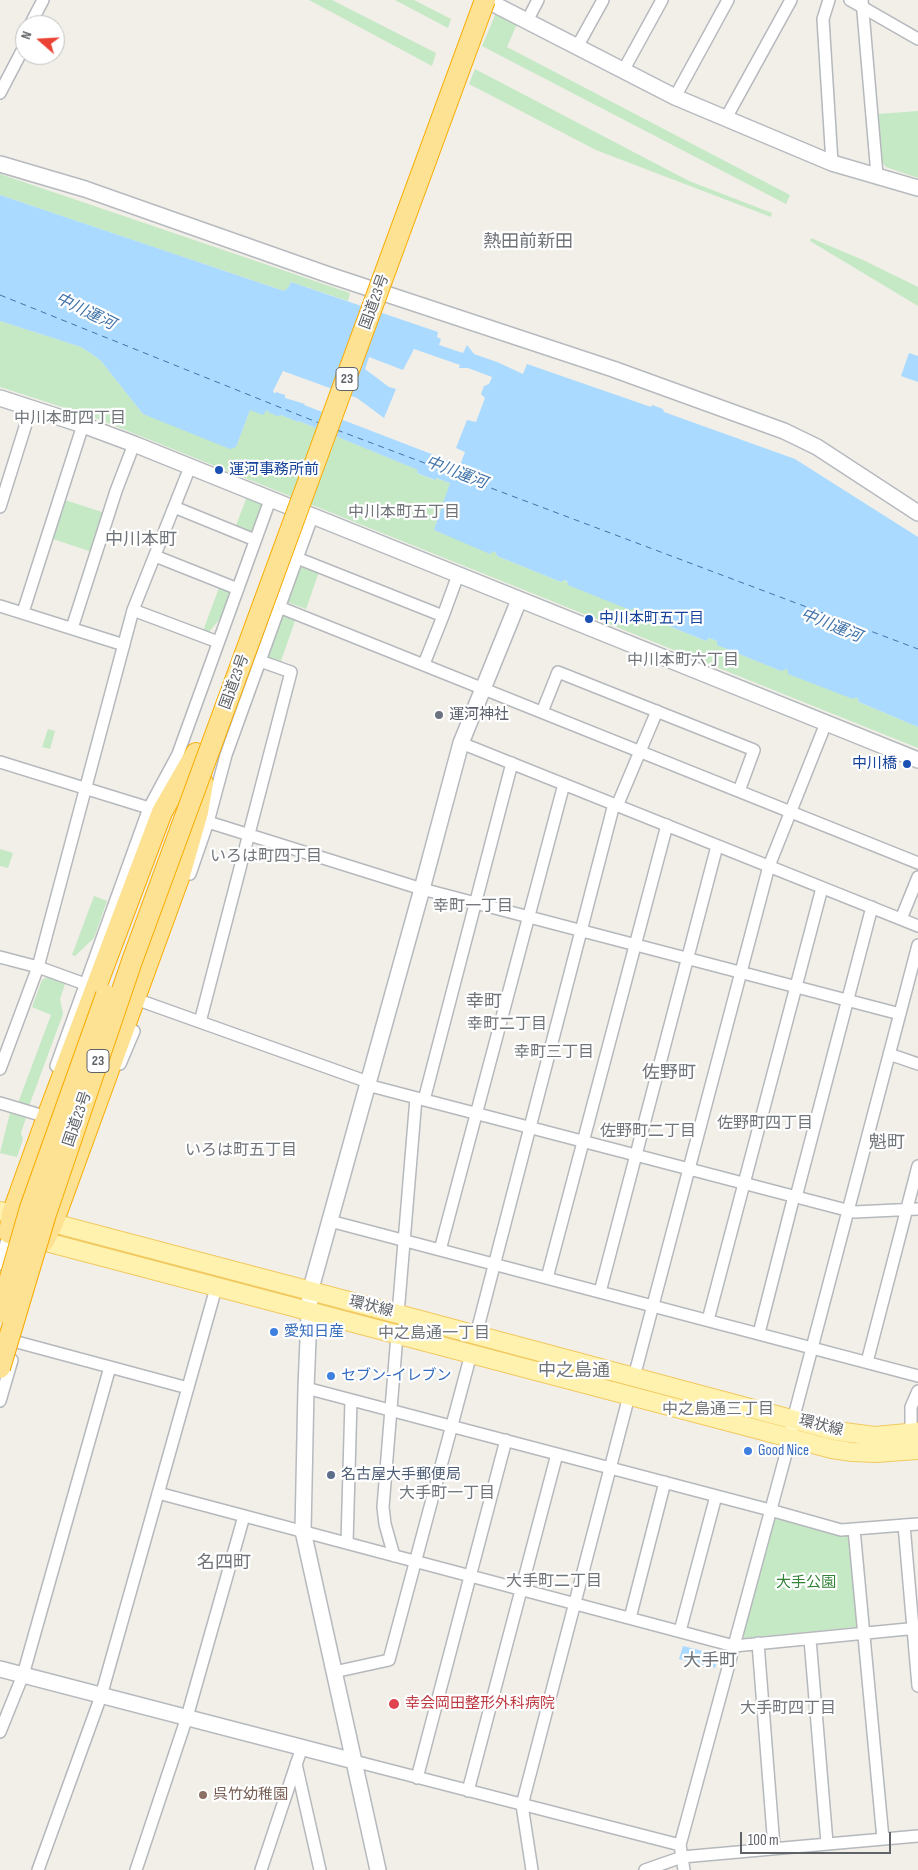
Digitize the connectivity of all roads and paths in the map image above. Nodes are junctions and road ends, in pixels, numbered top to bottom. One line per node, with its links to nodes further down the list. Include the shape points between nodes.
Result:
1 (43, 0): 12 (street)
2 (474, 0): 57 (highway, 国道23号 / 23, via 434,101)
3 (485, 0): 13 (street); 57 (highway, 国道23号 / 23, bridge)
4 (538, 0): 13 (street)
5 (603, 0): 15 (street)
6 (662, 0): 17 (street)
7 (728, 0): 19 (street)
8 (791, 0): 20 (street)
9 (829, 0): 21 (street, via 822,19)
10 (850, 0): 11 (street)
11 (863, 4): 14 (street); 23 (street)
12 (35, 15)
13 (527, 21): 15 (street)
14 (918, 39)
15 (577, 47): 17 (street)
16 (15, 64): 18 (street)
17 (623, 70): 19 (street)
18 (0, 93)
19 (675, 97): 20 (street)
20 (726, 118): 21 (street)
21 (832, 162): 23 (street)
22 (0, 164): 33 (street, via 84,189 328,275 613,368 784,431 817,447)
23 (877, 176): 24 (street)
24 (918, 188)
25 (0, 398): 26 (street)
26 (31, 408): 27 (street); 31 (street)
27 (83, 425): 28 (street); 44 (street)
28 (134, 444): 29 (street); 46 (street)
29 (190, 467): 30 (street); 32 (street)
30 (270, 500): 34 (street); 35 (street)
31 (0, 507)
32 (174, 507): 35 (street); 36 (street)
33 (918, 513)
34 (312, 517): 37 (street); 38 (street)
35 (255, 540): 39 (street)
36 (155, 556): 39 (street); 43 (street)
37 (297, 558): 41 (street); 45 (street)
38 (458, 575): 40 (street); 45 (street)
39 (238, 589): 47 (street)
40 (519, 600): 51 (street); 54 (street)
41 (279, 606): 49 (street); 50 (street)
42 (0, 608): 44 (street)
43 (133, 610): 47 (street); 48 (street)
44 (23, 612): 46 (street)
45 (442, 616): 50 (street)
46 (72, 628): 48 (street)
47 (218, 642): 65 (street, via 178,754)
48 (124, 645): 62 (street)
49 (260, 660): 67 (street, via 226,755); 69 (street, via 291,672)
50 (424, 664): 51 (street)
51 (483, 688): 53 (street); 55 (street)
52 (656, 711): 53 (street, via 558,672); 56 (street); 63 (street, via 754,750)
53 (542, 712): 56 (street)
54 (826, 723): 58 (street); 66 (street)
55 (461, 743): 60 (street); 75 (street)
56 (640, 751): 63 (street); 64 (street)
57 (201, 755): 101 (highway, via 162,812); 102 (highway, bridge, via 198,812 180,875); 126 (highway, 国道23号 / 23, bridge, via 101,1010 33,1199); 137 (highway, 国道23号 / 23, bridge, via 46,1214)
58 (918, 760)
59 (0, 762): 62 (street)
60 (512, 763): 61 (street); 76 (street)
61 (564, 784): 64 (street); 78 (street)
62 (85, 789): 65 (street); 86 (street)
63 (739, 791): 66 (street)
64 (615, 805): 68 (street); 81 (street)
65 (149, 808): 88 (street)
66 (790, 812): 71 (street); 72 (street)
67 (208, 822): 69 (street); 91 (street)
68 (667, 826): 70 (street); 82 (street)
69 (248, 836): 75 (street); 93 (street)
70 (717, 846): 72 (street); 85 (street)
71 (918, 863)
72 (769, 866): 74 (street); 87 (street)
73 (918, 877): 79 (street)
74 (822, 888): 77 (street); 89 (street)
75 (422, 889): 76 (street); 97 (street)
76 (476, 903): 78 (street); 98 (street)
77 (872, 908): 79 (street); 90 (street)
78 (529, 917): 81 (street); 100 (street)
79 (901, 919): 80 (street)
80 (918, 926)
81 (581, 930): 82 (street); 103 (street)
82 (635, 945): 85 (street); 104 (street)
83 (918, 945): 92 (street)
84 (0, 957): 86 (street)
85 (688, 958): 87 (street); 105 (street)
86 (38, 967): 88 (street); 96 (street)
87 (741, 972): 89 (street); 107 (street)
88 (85, 984): 101 (street, via 44,1099)
89 (796, 987): 90 (street); 108 (street)
90 (848, 1000): 92 (street); 109 (street)
91 (144, 1002): 93 (street); 102 (street, via 127,1051)
92 (900, 1014): 94 (street)
93 (200, 1022): 97 (street)
94 (889, 1054): 95 (street); 111 (street)
95 (918, 1064)
96 (0, 1069)
97 (368, 1083): 98 (street); 112 (street)
98 (420, 1099): 100 (street); 115 (street)
99 (0, 1103): 101 (street)
100 (476, 1114): 103 (street); 117 (street)
101 (46, 1117): 113 (highway)
102 (88, 1127): 114 (highway)
103 (530, 1128): 104 (street); 119 (street)
104 (584, 1142): 105 (street); 120 (street)
105 (636, 1155): 107 (street); 123 (street)
106 (918, 1166): 110 (street)
107 (689, 1169): 108 (street); 124 (street)
108 (744, 1184): 109 (street); 128 (street)
109 (795, 1197): 111 (street); 129 (street)
110 (912, 1210): 111 (street); 135 (street)
111 (848, 1211): 133 (street)
112 (330, 1221): 115 (street); 122 (street)
113 (5, 1222): 114 (main road, 環状線); 116 (main road, 環状線); 118 (street)
114 (53, 1223): 116 (highway); 122 (main road, 環状線)
115 (404, 1241): 117 (street); 127 (street)
116 (44, 1242): 121 (main road, 環状線); 132 (street)
117 (440, 1250): 119 (street)
118 (0, 1264)
119 (494, 1264): 120 (street); 131 (street)
120 (548, 1278): 123 (street)
121 (216, 1288): 125 (main road, 環状線); 140 (street)
122 (310, 1292): 125 (street); 127 (main road, 環状線)
123 (600, 1292): 124 (street)
124 (652, 1306): 128 (street); 139 (street)
125 (309, 1312): 130 (main road, 環状線); 141 (street)
126 (0, 1313)
127 (398, 1314): 131 (main road, 環状線)
128 (708, 1320): 129 (street)
129 (759, 1334): 133 (street)
130 (397, 1335): 134 (main road, 環状線); 146 (street)
131 (476, 1335): 139 (main road, 環状線)
132 (17, 1342): 136 (street); 145 (street)
133 (812, 1347): 135 (street); 147 (street)
134 (471, 1354): 143 (main road, 環状線); 148 (street)
135 (867, 1362): 138 (street)
136 (110, 1367): 140 (street); 179 (street)
137 (0, 1368)
138 (918, 1375)
139 (634, 1377): 147 (main road, 環状線)
140 (188, 1388): 156 (street)
141 (306, 1388): 144 (street); 163 (street)
142 (918, 1391): 149 (street, via 911,1408)
143 (629, 1396): 150 (main road, 環状線); 154 (street)
144 (351, 1400): 146 (street); 164 (street)
145 (0, 1401)
146 (391, 1410): 148 (street); 165 (street, via 383,1507)
147 (793, 1420): 149 (main road, 環状線, via 856,1435); 150 (street)
148 (452, 1426): 151 (street); 166 (street)
149 (914, 1432)
150 (790, 1439): 152 (main road, 環状線, via 852,1452); 158 (street)
151 (506, 1440): 153 (street); 167 (street)
152 (914, 1452)
153 (557, 1454): 154 (street); 168 (street)
154 (610, 1468): 155 (street); 169 (street)
155 (665, 1482): 157 (street); 170 (street)
156 (158, 1493): 159 (street); 181 (street)
157 (716, 1496): 158 (street); 172 (street)
158 (770, 1510): 162 (street, via 842,1530); 176 (street)
159 (244, 1516): 163 (street); 182 (street)
160 (918, 1524): 161 (street)
161 (904, 1525): 162 (street); 171 (street)
162 (854, 1530): 173 (street)
163 (304, 1531): 164 (street); 178 (street)
164 (347, 1543): 165 (street)
165 (394, 1556): 166 (street)
166 (415, 1561): 167 (street); 178 (street, via 389,1660)
167 (470, 1576): 168 (street); 187 (street)
168 (521, 1590): 169 (street); 188 (street)
169 (574, 1604): 170 (street); 189 (street)
170 (630, 1618): 172 (street)
171 (915, 1628): 173 (street); 180 (street)
172 (680, 1631): 176 (street)
173 (865, 1633): 174 (street); 191 (street)
174 (810, 1639): 175 (street); 192 (street)
175 (758, 1643): 176 (street); 193 (street)
176 (734, 1646): 194 (street)
177 (0, 1669): 179 (street)
178 (334, 1672): 185 (street)
179 (23, 1675): 181 (street); 183 (street)
180 (918, 1686)
181 (101, 1696): 182 (street); 195 (street)
182 (187, 1717): 184 (street); 196 (street)
183 (0, 1732)
184 (302, 1748): 185 (street); 186 (street)
185 (354, 1761): 187 (street); 199 (street)
186 (296, 1764): 197 (street); 198 (street)
187 (417, 1778): 188 (street)
188 (468, 1791): 189 (street)
189 (522, 1805): 194 (street); 200 (street)
190 (918, 1836): 191 (street)
191 (883, 1839): 192 (street)
192 (828, 1843): 193 (street)
193 (774, 1847): 194 (street)
194 (681, 1851): 201 (street); 202 (street)
195 (38, 1870)
196 (136, 1870)
197 (261, 1870)
198 (320, 1870)
199 (378, 1870)
200 (532, 1870)
201 (645, 1870)
202 (684, 1870)

